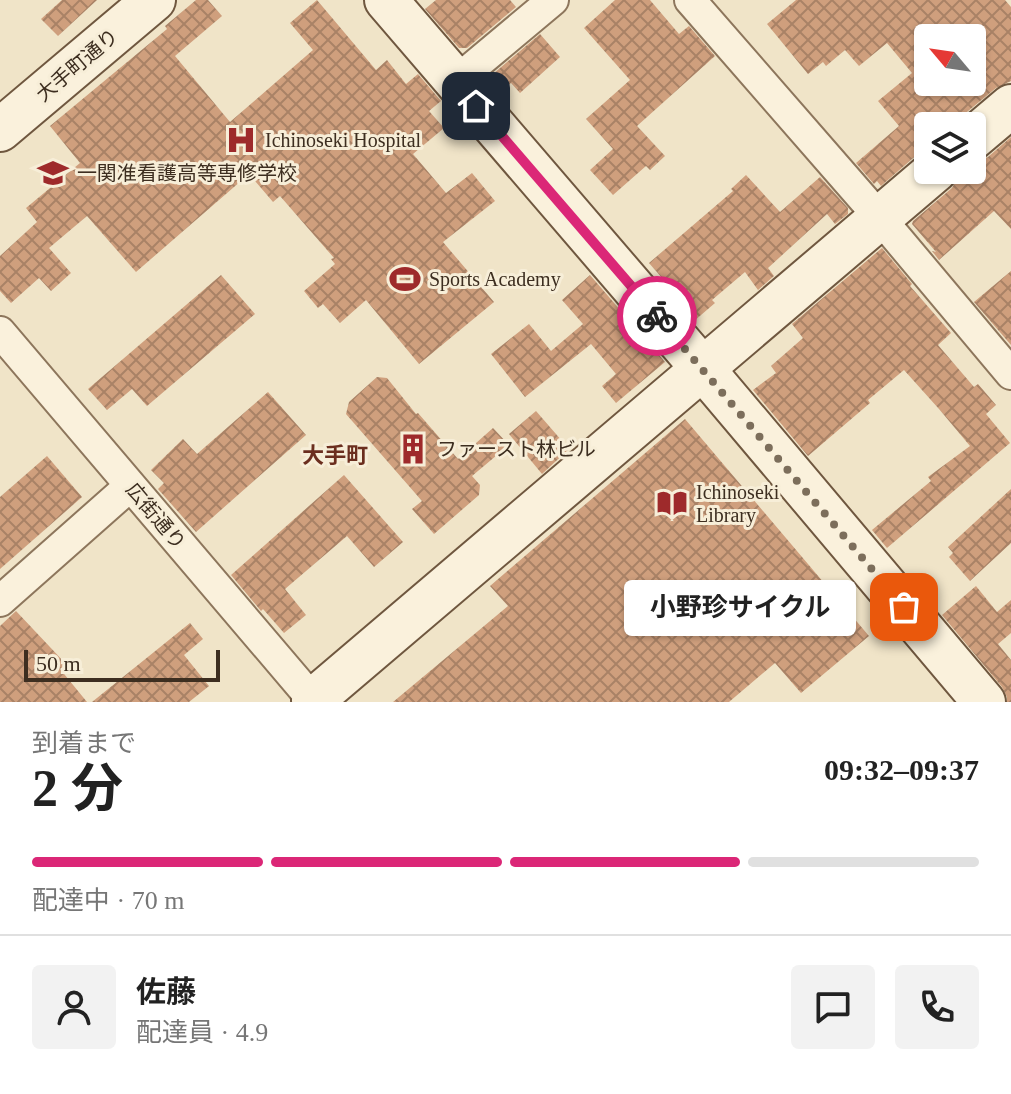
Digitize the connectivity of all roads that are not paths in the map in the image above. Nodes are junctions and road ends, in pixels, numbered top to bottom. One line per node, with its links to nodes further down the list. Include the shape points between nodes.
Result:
1 (154, 0): 8 (street, 大手町通り)
2 (386, 0): 5 (street)
3 (553, 0): 5 (street)
4 (690, 0): 10 (street)
5 (455, 82): 12 (street)
6 (1011, 106): 7 (street)
7 (986, 127)
8 (0, 130)
9 (920, 184): 10 (street)
10 (880, 218): 12 (street); 13 (street)
11 (0, 332): 14 (street, 広街通り)
12 (703, 369): 16 (street); 17 (street)
13 (1011, 374)
14 (130, 486): 15 (street); 16 (street, 広街通り)
15 (0, 601)
16 (314, 701)
17 (984, 702)

